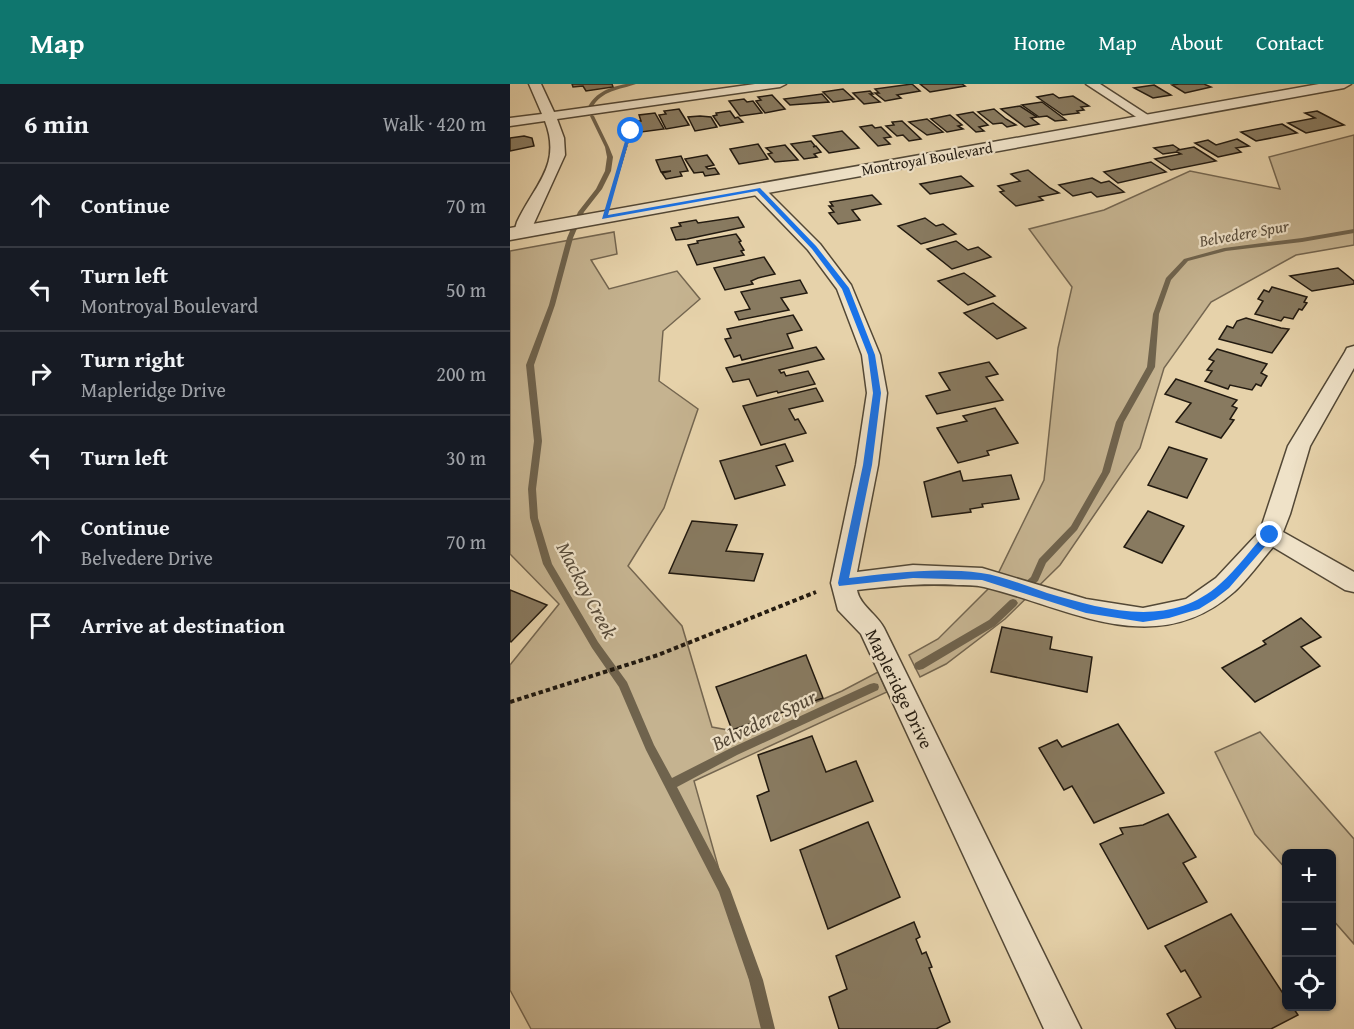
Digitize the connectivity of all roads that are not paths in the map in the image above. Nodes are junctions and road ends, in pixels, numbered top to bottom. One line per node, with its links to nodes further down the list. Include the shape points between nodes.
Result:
1 (535, 84): 5 (street)
2 (780, 84): 5 (street)
3 (1092, 84): 6 (street)
4 (1344, 84): 6 (street, Montroyal Boulevard)
5 (549, 117): 7 (street); 9 (street, via 559,148 552,171)
6 (1148, 119): 8 (street, Montroyal Boulevard)
7 (510, 122)
8 (758, 189): 9 (street, Montroyal Boulevard); 12 (street, via 814,247 845,288 871,355 877,393)
9 (516, 233)
10 (1354, 352): 11 (street, via 1299,447)
11 (1270, 535): 12 (street, via 1211,597 1195,606 1143,618 1086,609 982,577 913,574); 13 (street)
12 (843, 583): 14 (street, Mapleridge Drive, via 847,603 871,628)
13 (1354, 583)
14 (1063, 1029)

